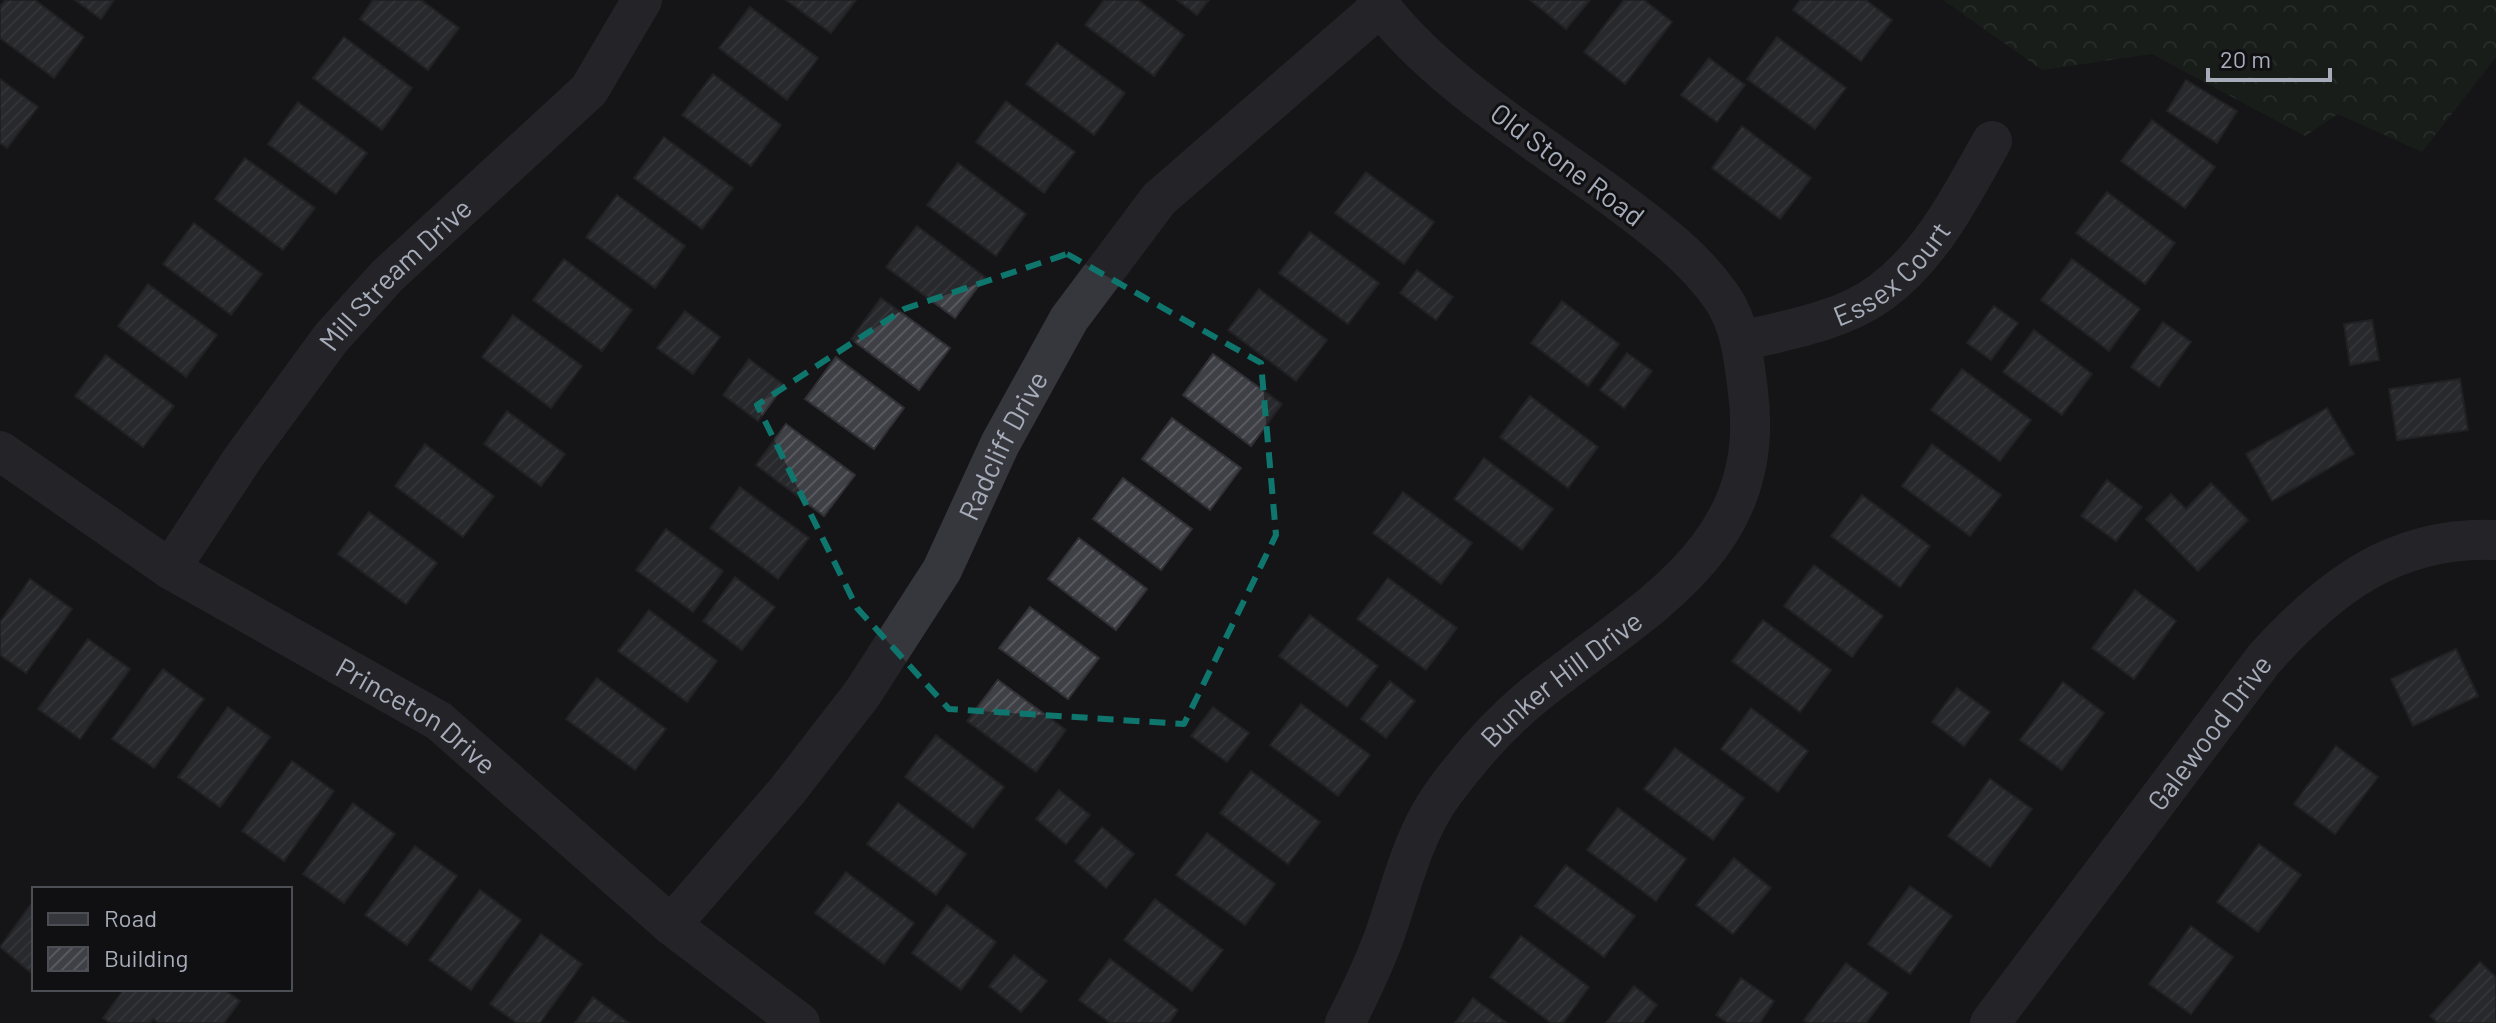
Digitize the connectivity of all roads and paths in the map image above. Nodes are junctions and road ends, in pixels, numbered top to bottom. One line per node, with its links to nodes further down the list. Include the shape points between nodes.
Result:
1 (642, 0): 7 (street, Mill Stream Drive, via 589,90 387,276 331,338)
2 (1378, 3): 4 (street, Old Stone Road, via 1436,63 1677,245 1722,298); 8 (street, Radcliff Drive, via 1159,199 1069,319 1000,444 942,570 862,694 787,791)
3 (1992, 141): 4 (street, Essex Court, via 1918,260 1878,295 1818,322)
4 (1742, 341): 10 (street, Bunker Hill Drive, via 1750,406 1748,459 1727,519 1694,569 1652,608 1531,697 1477,749 1439,799 1412,851 1383,940)
5 (0, 451): 7 (street, Princeton Drive)
6 (2496, 540): 11 (street, Galewood Drive, via 2470,539 2399,553 2333,590 2296,623)
7 (170, 569): 8 (street, Princeton Drive, via 439,721)
8 (671, 925): 9 (street, Princeton Drive)
9 (800, 1023)
10 (1345, 1023)
11 (1990, 1023)

